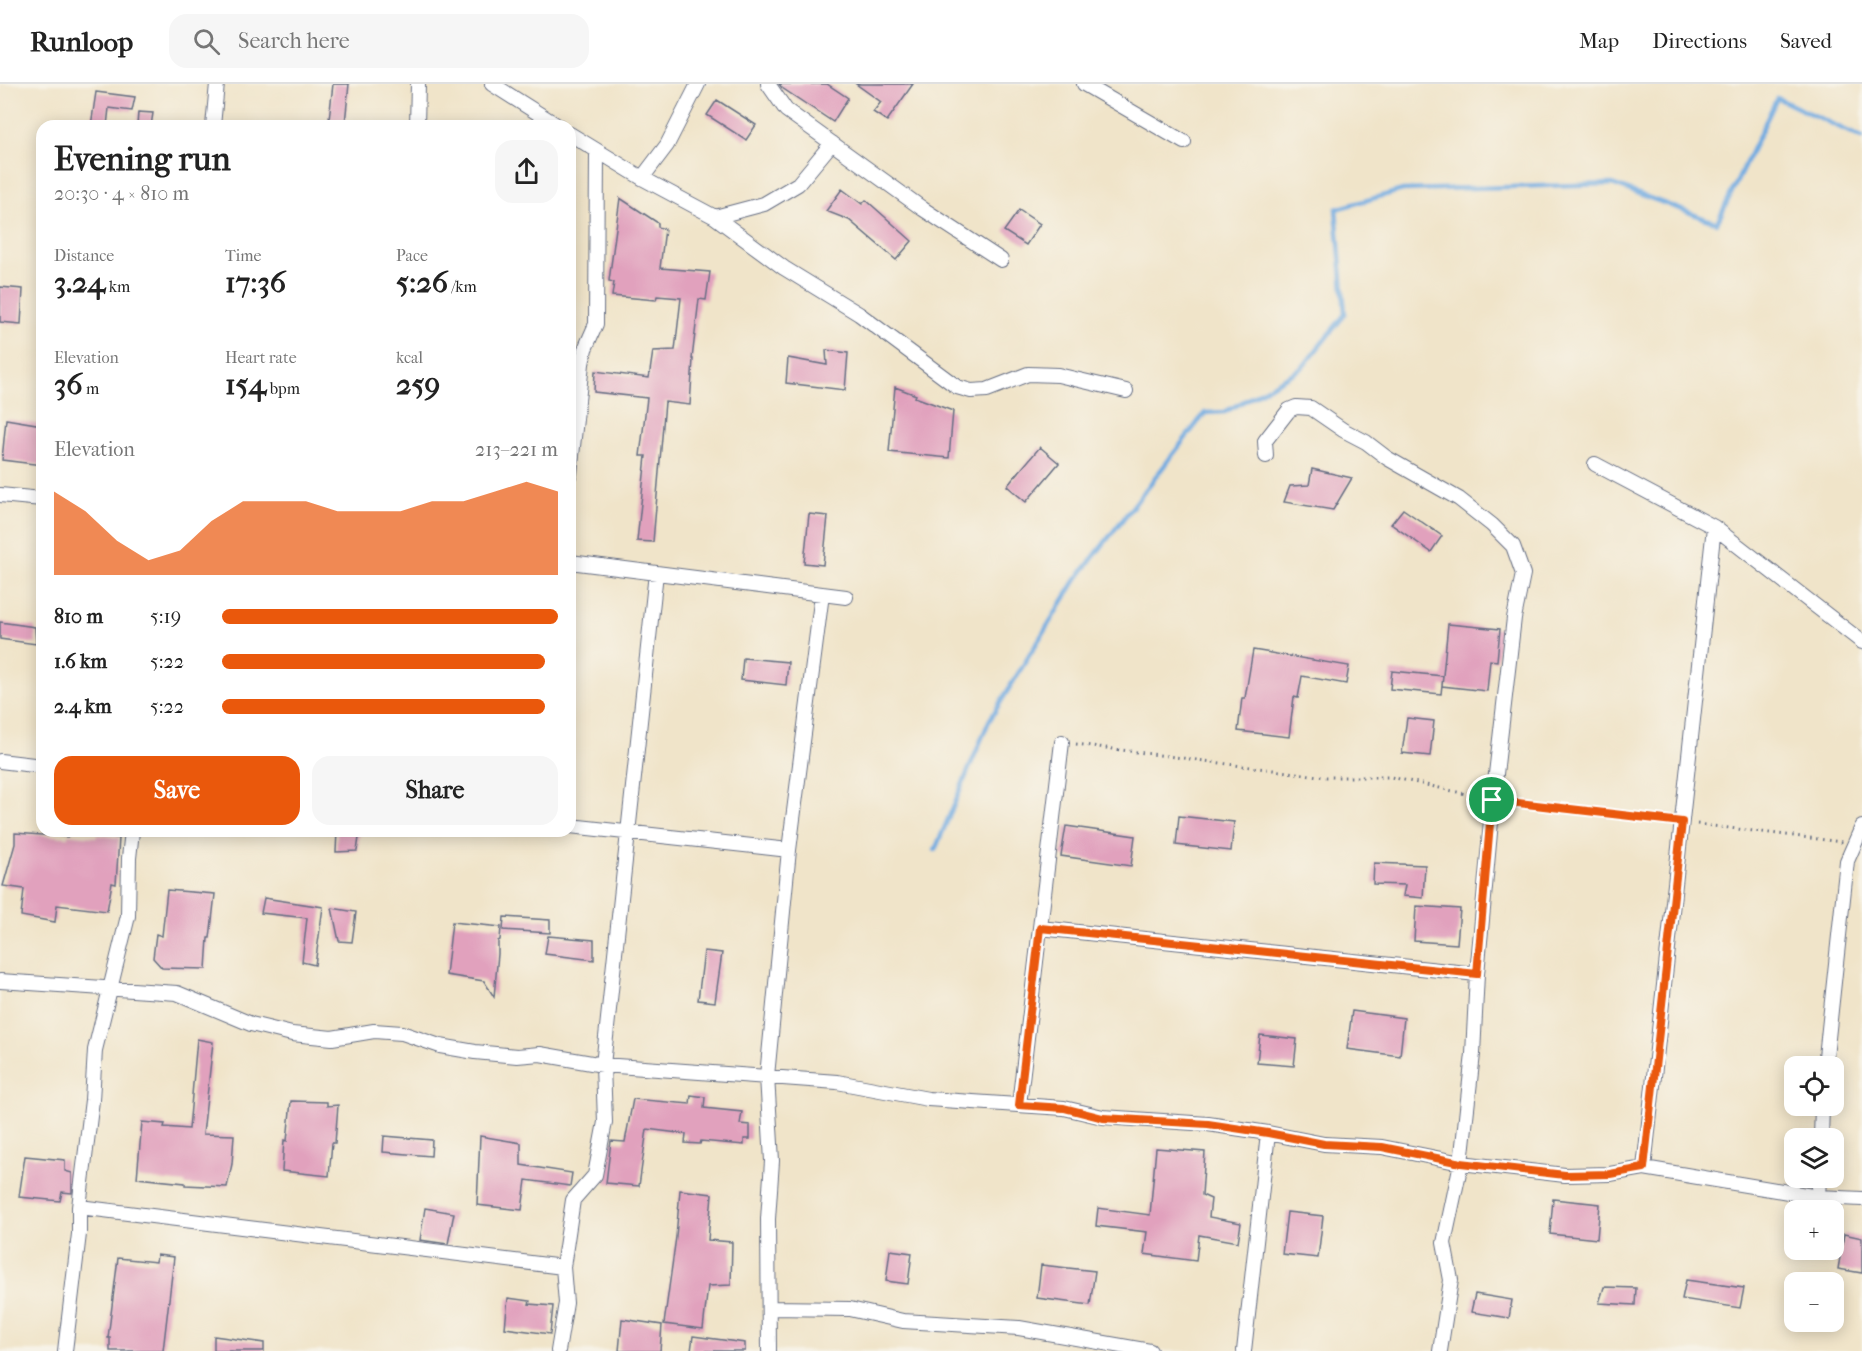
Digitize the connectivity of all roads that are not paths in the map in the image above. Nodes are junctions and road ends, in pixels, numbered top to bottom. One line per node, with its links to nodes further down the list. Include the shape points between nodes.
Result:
1 (217, 84): 7 (street)
2 (418, 84): 8 (street)
3 (492, 84): 9 (street)
4 (698, 84): 14 (street, via 667,145)
5 (768, 84): 12 (street, via 786,110)
6 (1084, 84): 11 (street)
7 (214, 120)
8 (417, 120)
9 (549, 120)
10 (576, 138): 13 (street)
11 (1184, 142)
12 (832, 143): 15 (street, via 798,184 764,204); 16 (street, via 922,209)
13 (597, 151): 14 (street); 18 (street, via 596,324 585,349)
14 (642, 178): 15 (street)
15 (715, 217): 17 (street, via 784,268 859,314 957,387 987,390 1028,374 1058,375)
16 (1001, 260)
17 (1126, 391)
18 (576, 419)
19 (1266, 456): 38 (street, via 1265,441 1282,416 1296,407 1311,408 1459,499 1513,546 1523,574 1492,800)
20 (1595, 464): 23 (street)
21 (0, 495): 22 (street)
22 (36, 498)
23 (1714, 527): 28 (street); 47 (street)
24 (576, 563): 25 (street)
25 (656, 573): 26 (street); 34 (street)
26 (822, 594): 27 (street); 36 (street)
27 (846, 597)
28 (1862, 642)
29 (1062, 742): 37 (street)
30 (0, 761): 31 (street)
31 (36, 765)
32 (576, 827): 34 (street)
33 (1862, 827): 41 (street, via 1847,861)
34 (628, 832): 36 (street); 42 (street)
35 (131, 837): 40 (street, via 128,916)
36 (789, 850): 43 (street)
37 (1040, 928): 38 (street); 44 (street)
38 (1477, 974): 46 (street)
39 (0, 981): 40 (street)
40 (110, 987): 42 (street, via 177,993 251,1024 292,1034 332,1038 374,1031 402,1033 440,1046 475,1052 540,1054); 51 (street, via 95,1050)
41 (1827, 1056)
42 (603, 1065): 43 (street); 52 (street, via 605,1122 599,1155 595,1174 573,1200)
43 (767, 1076): 44 (street, via 837,1082 928,1099); 53 (street, via 772,1161)
44 (1019, 1105): 45 (street, via 1064,1108 1103,1118 1208,1124)
45 (1268, 1133): 46 (street, via 1324,1144 1382,1147); 58 (street)
46 (1461, 1163): 47 (street, via 1565,1175); 59 (street, via 1444,1243 1451,1280)
47 (1644, 1168): 49 (street)
48 (1818, 1188): 49 (street)
49 (1818, 1197): 50 (street)
50 (1862, 1199)
51 (78, 1207): 52 (street); 54 (street, via 79,1234)
52 (563, 1267): 55 (street, via 566,1303)
53 (769, 1308): 56 (street); 57 (street, via 849,1309 903,1321 1019,1328)
54 (64, 1351)
55 (558, 1351)
56 (769, 1351)
57 (1150, 1351)
58 (1244, 1351)
59 (1440, 1351)

